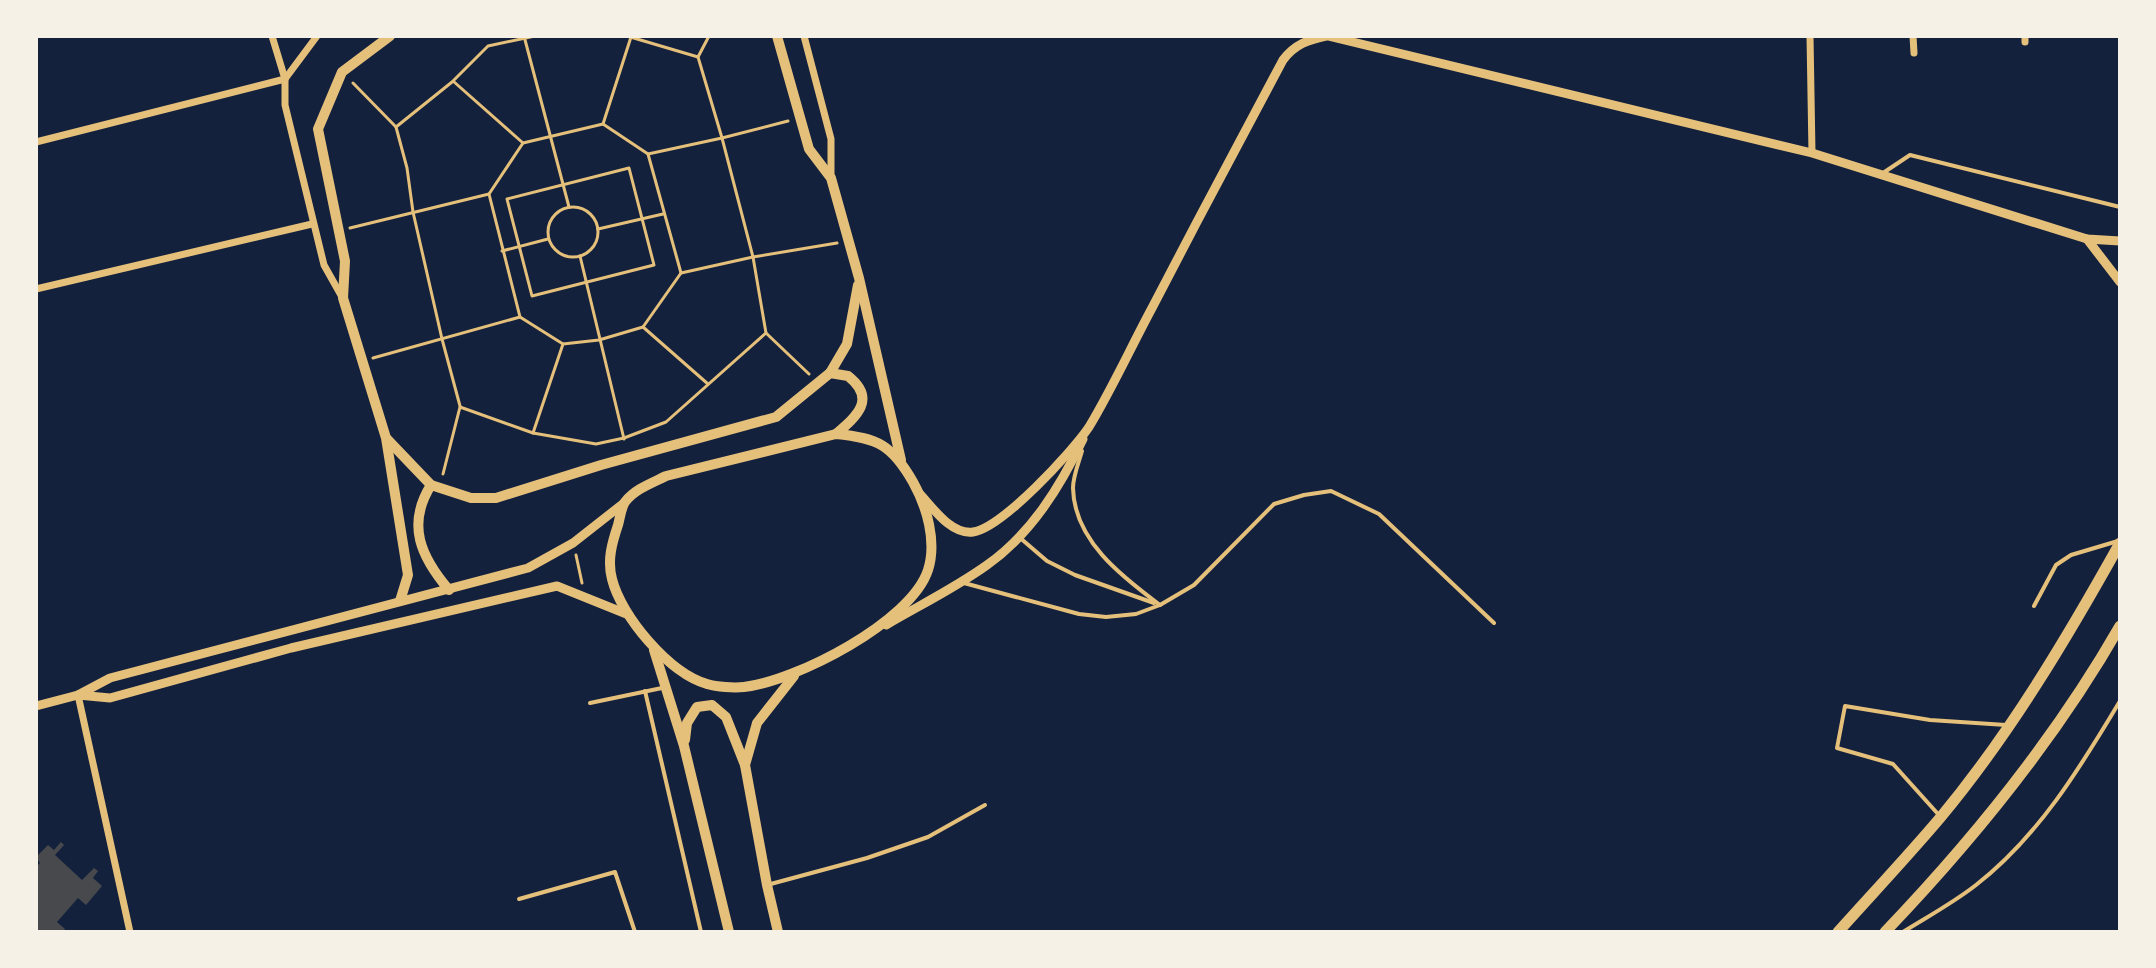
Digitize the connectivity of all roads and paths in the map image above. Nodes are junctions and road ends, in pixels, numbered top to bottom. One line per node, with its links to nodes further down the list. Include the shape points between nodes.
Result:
1 (272, 36): 16 (street)
2 (317, 36): 16 (street)
3 (390, 36): 15 (main road)
4 (535, 36): 11 (path)
5 (709, 36): 14 (path)
6 (777, 36): 18 (main road)
7 (804, 36): 28 (street, via 831,139)
8 (1327, 36): 25 (street); 64 (street, via 1309,39 1283,60)
9 (1810, 36): 25 (street)
10 (1913, 36): 13 (street)
11 (524, 37): 17 (path, via 488,46); 21 (path)
12 (629, 37): 14 (path); 19 (path)
13 (1914, 53)
14 (698, 57): 22 (path)
15 (342, 72): 20 (path); 38 (main road, via 318,129)
16 (285, 79): 23 (street); 36 (street, via 285,105)
17 (453, 81): 20 (path); 24 (path)
18 (800, 119): 22 (path); 28 (main road, via 809,149)
19 (603, 124): 21 (path); 26 (path)
20 (396, 127): 33 (path)
21 (550, 135): 24 (path); 29 (path)
22 (722, 138): 26 (path); 46 (path)
23 (36, 142)
24 (523, 143): 30 (path)
25 (1812, 153): 27 (street)
26 (648, 154): 34 (path)
27 (1881, 175): 32 (lane, via 1910,155); 40 (street)
28 (831, 178): 41 (main road)
29 (563, 185): 31 (path); 35 (path, via 629,168); 43 (path, via 507,199)
30 (489, 194): 33 (path); 44 (path)
31 (569, 207): 37 (path, via 591,214); 39 (path, via 550,222)
32 (2120, 207)
33 (413, 212): 38 (path); 56 (path)
34 (663, 214): 35 (path); 47 (path)
35 (642, 219): 37 (path); 49 (path, via 654,265)
36 (312, 224): 51 (street); 52 (street, via 324,265)
37 (598, 229): 45 (path, via 593,248)
38 (339, 231): 52 (main road, via 345,261)
39 (549, 239): 43 (path); 45 (path, via 560,254)
40 (2087, 239): 42 (street); 50 (street)
41 (848, 241): 46 (path); 48 (main road)
42 (2120, 241)
43 (520, 246): 44 (path); 49 (path, via 532,296)
44 (502, 251): 53 (path)
45 (580, 256): 49 (path)
46 (753, 257): 47 (path); 55 (path)
47 (681, 273): 54 (path)
48 (859, 278): 60 (main road, via 847,344); 70 (main road)
49 (586, 282): 57 (path)
50 (2120, 282)
51 (36, 289)
52 (343, 298): 59 (main road)
53 (520, 317): 56 (path); 58 (path)
54 (643, 327): 57 (path); 62 (path)
55 (766, 333): 61 (path); 62 (path)
56 (442, 339): 59 (path); 63 (path)
57 (599, 340): 58 (path); 68 (path)
58 (563, 344): 65 (path)
59 (362, 361): 67 (main road)
60 (830, 373): 61 (main road); 66 (main road, via 848,376 862,392 863,406)
61 (818, 383): 69 (main road, via 776,417)
62 (708, 384): 68 (path, via 666,422)
63 (460, 407): 65 (path); 71 (path)
64 (1087, 429): 72 (street, via 1037,485 985,528 970,533 959,529); 74 (street, via 1060,484); 81 (lane, via 1073,486 1079,521 1122,577)
65 (533, 433): 68 (path, via 596,444)
66 (836, 434): 70 (main road, via 870,437); 73 (main road, via 666,476)
67 (386, 438): 71 (main road); 80 (main road, via 408,575)
68 (624, 438): 69 (path)
69 (630, 457): 71 (main road, via 496,498 471,498)
70 (901, 460): 72 (main road)
71 (435, 487): 78 (main road, via 420,502 420,535 433,571)
72 (920, 494): 86 (main road, via 932,539 928,570 912,596)
73 (624, 503): 76 (street); 83 (main road, via 610,551 612,580)
74 (1018, 536): 77 (street); 81 (lane, via 1047,561 1075,575)
75 (2120, 541): 82 (lane, via 2071,555 2056,565); 95 (main road, via 2069,635)
76 (573, 543): 78 (street, via 528,568); 79 (path)
77 (961, 582): 81 (lane, via 1079,614 1136,614); 86 (street)
78 (449, 590): 80 (street)
79 (586, 598): 83 (street); 91 (street, via 557,586 291,648 110,698)
80 (400, 601): 91 (street, via 110,678)
81 (1160, 605): 84 (lane, via 1194,585 1274,504 1331,491 1379,514)
82 (2034, 606)
83 (629, 615): 87 (main road)
84 (1494, 623)
85 (2120, 626): 108 (main road, via 2009,792)
86 (862, 638): 88 (main road)
87 (654, 648): 88 (main road, via 707,684 742,687); 89 (main road)
88 (794, 675): 97 (main road, via 757,723)
89 (666, 687): 90 (lane); 96 (main road)
90 (645, 691): 93 (lane); 104 (lane)
91 (78, 695): 94 (street); 102 (street)
92 (2120, 701): 109 (lane, via 2077,773 2017,848 1975,886)
93 (590, 703)
94 (36, 706)
95 (2009, 725): 99 (main road); 99 (lane, via 1930,720 1845,706 1837,748 1893,764)
96 (684, 746): 97 (main road, via 687,723 697,707 712,705 726,717); 105 (main road)
97 (745, 765): 100 (main road)
98 (985, 805): 100 (lane, via 928,837)
99 (1941, 817): 107 (main road)
100 (767, 885): 106 (main road)
101 (519, 899): 103 (lane, via 615,872)
102 (130, 932)
103 (635, 932)
104 (701, 932)
105 (729, 932)
106 (778, 932)
107 (1838, 932)
108 (1885, 932)
109 (1903, 932)

